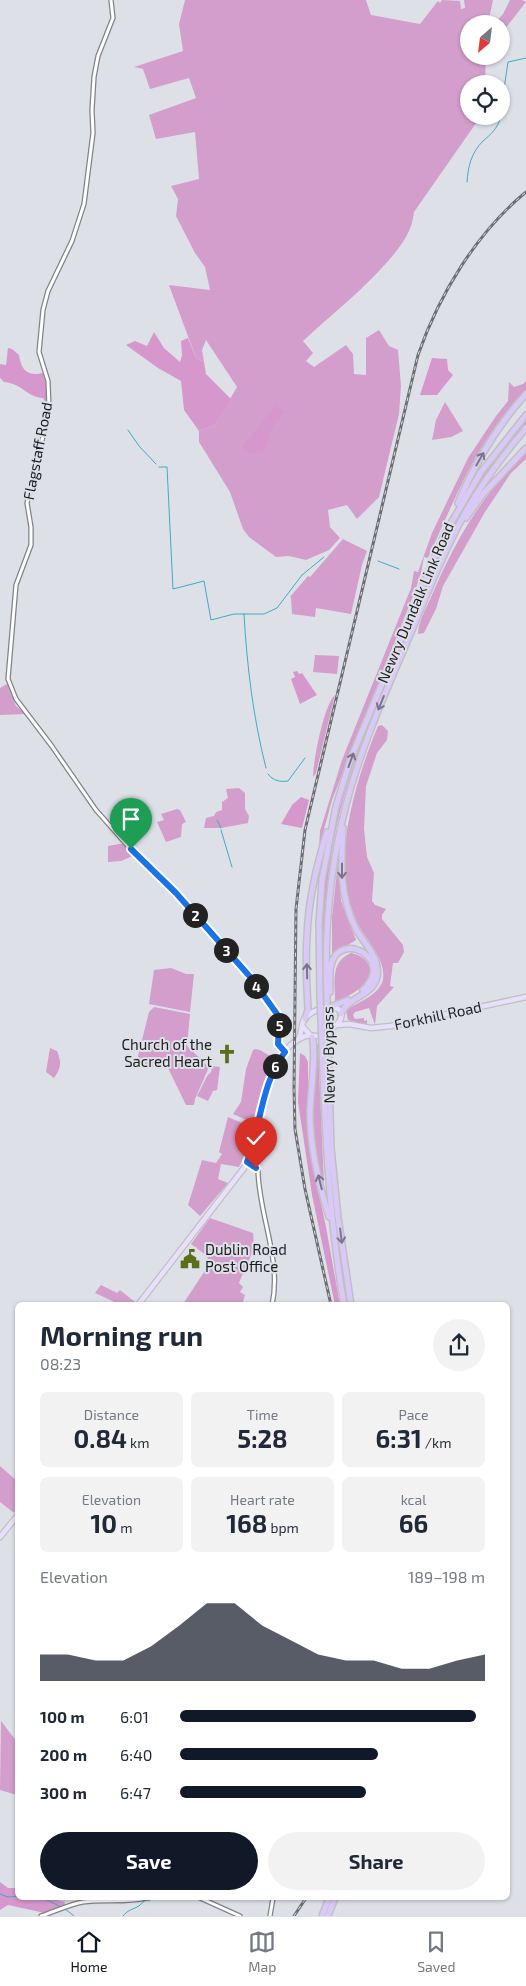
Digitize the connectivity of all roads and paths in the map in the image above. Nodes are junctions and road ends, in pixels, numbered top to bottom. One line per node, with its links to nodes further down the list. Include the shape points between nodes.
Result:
1 (110, 0): 20 (street, Flagstaff Road, via 112,18 94,77 93,133 84,204 72,241 48,291 42,318 39,352 48,381 49,407 27,503 31,545 16,585 8,679 16,700 96,810 184,902 268,1001 278,1017 278,1044)
2 (526, 394): 6 (highway, one-way to 2, via 477,463)
3 (526, 415): 6 (highway, Newry Dundalk Link Road, via 481,472)
4 (526, 428): 7 (highway, Newry Dundalk Link Road, via 479,490)
5 (526, 448): 7 (highway, via 483,494)
6 (444, 535): 9 (highway, Newry Dundalk Link Road, one-way to 6, via 361,732)
7 (454, 535): 8 (highway, Newry Dundalk Link Road, one-way to 8, via 380,708)
8 (346, 805): 10 (highway, Newry Bypass, via 328,910); 13 (highway, one-way to 13, via 341,873 344,895 350,916 376,960 378,971 374,984 343,1008)
9 (336, 806): 14 (highway, one-way to 9, via 308,1010 306,940 309,904); 22 (highway, Newry Bypass, bridge, via 320,902 320,997)
10 (328, 997): 12 (highway, via 335,956 350,948 365,954 373,967 369,985 352,998); 26 (highway, Newry Bypass, one-way to 26, bridge, via 331,1148)
11 (526, 997): 15 (main road, Forkhill Road, via 391,1026 371,1028)
12 (332, 1006): 13 (main road); 14 (main road)
13 (341, 1016): 15 (main road); 16 (main road)
14 (305, 1019): 17 (main road)
15 (350, 1024): 16 (main road)
16 (338, 1025): 18 (main road, via 318,1036)
17 (303, 1027): 18 (main road); 19 (main road)
18 (311, 1036): 19 (main road); 22 (highway, one-way to 18, via 312,1139 314,1043)
19 (299, 1038): 20 (main road)
20 (285, 1052): 21 (main road, via 268,1083)
21 (247, 1162): 23 (main road); 24 (street, via 258,1170 275,1273)
22 (333, 1230): 25 (highway, Newry Bypass)
23 (140, 1302)
24 (272, 1302)
25 (344, 1302)
26 (351, 1302)
27 (15, 1519): 28 (main road)
28 (0, 1537)
29 (104, 1900): 31 (street)
30 (104, 1900): 36 (street, via 81,1902)
31 (137, 1900)
32 (204, 1900): 37 (street)
33 (273, 1900): 38 (street)
34 (328, 1900): 39 (highway)
35 (334, 1900): 40 (highway)
36 (41, 1916)
37 (240, 1916)
38 (270, 1916)
39 (322, 1916)
40 (328, 1916)

